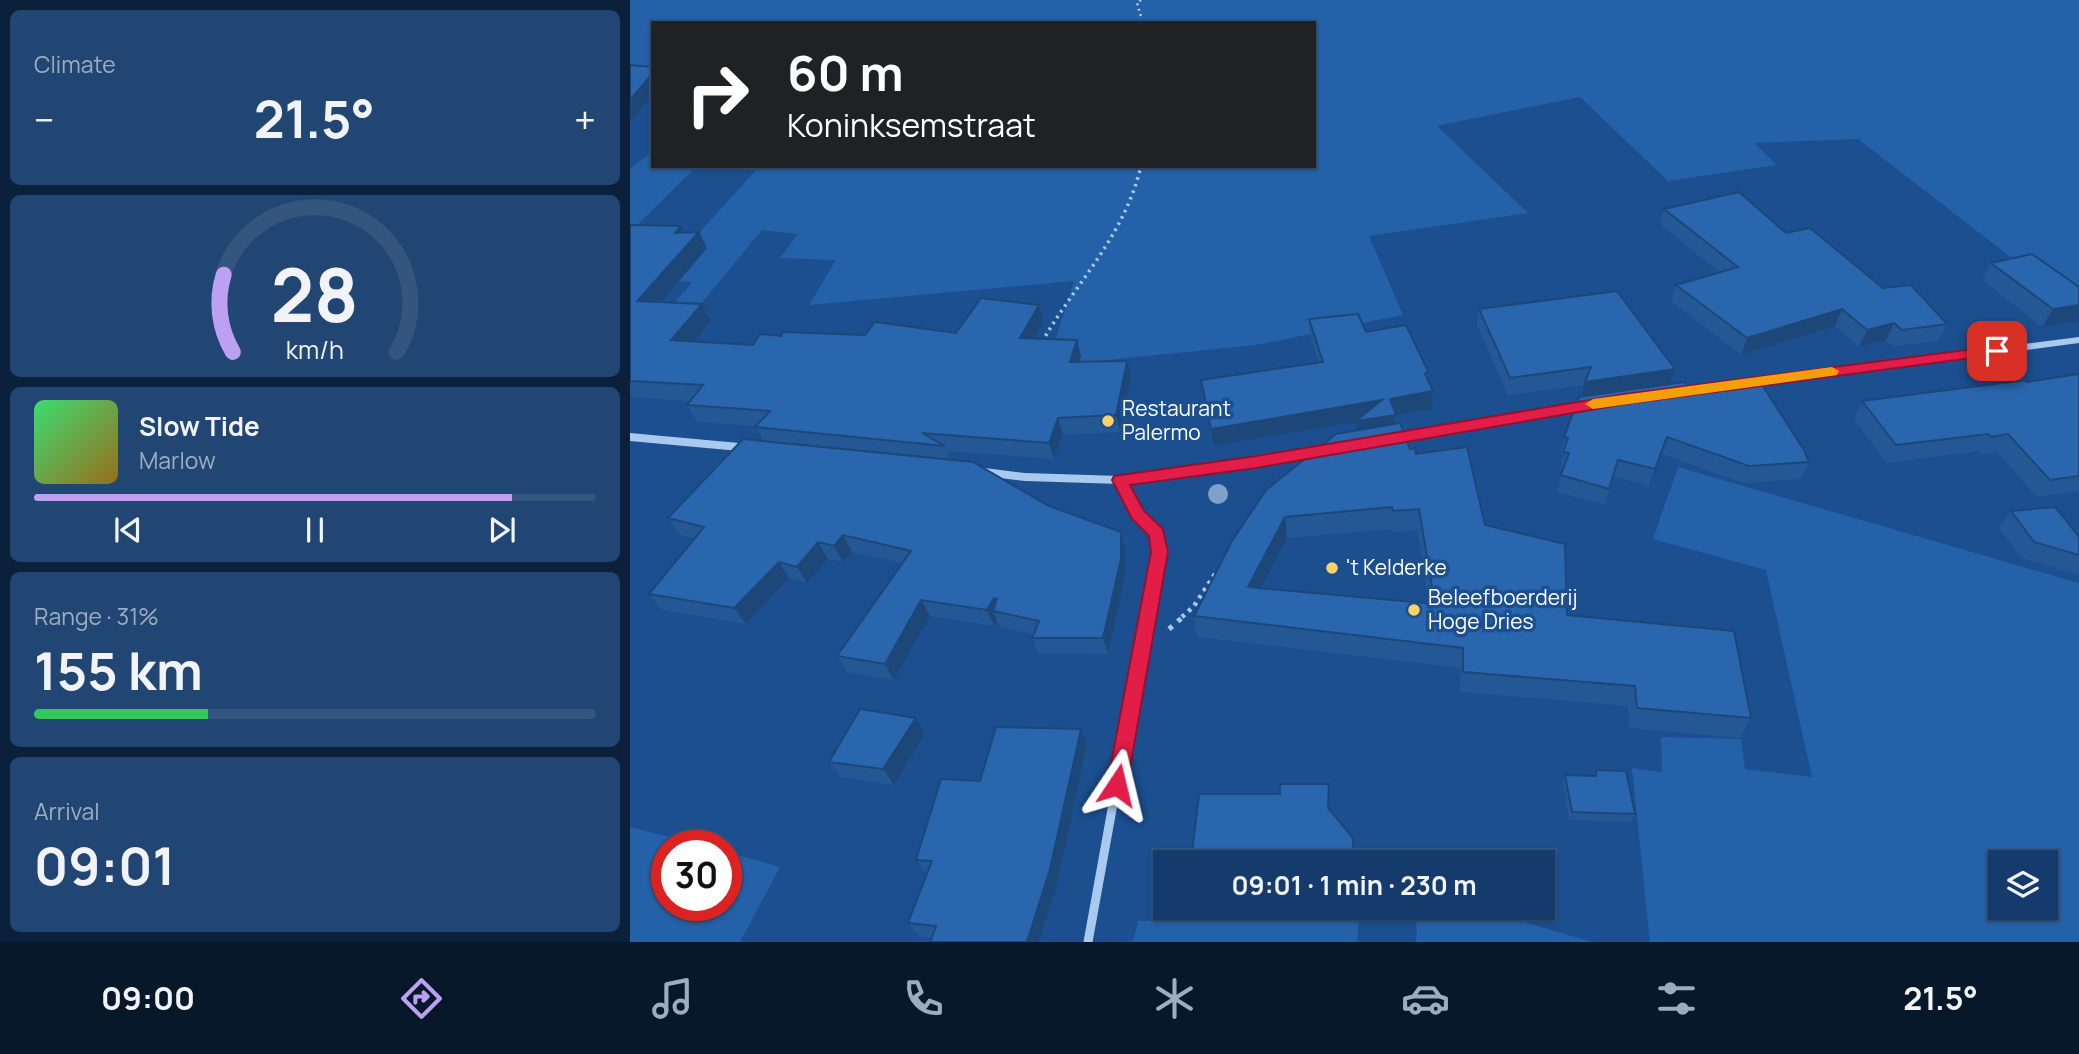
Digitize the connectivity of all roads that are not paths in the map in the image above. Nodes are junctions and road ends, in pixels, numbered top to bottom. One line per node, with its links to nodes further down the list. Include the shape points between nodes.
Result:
1 (2079, 340): 2 (street)
2 (1736, 384)
3 (1598, 404): 5 (street)
4 (630, 437): 7 (street)
5 (1378, 440)
6 (1340, 447): 9 (street)
7 (763, 450)
8 (970, 471): 9 (street)
9 (1120, 480): 10 (street, via 1138,515 1157,534 1159,552)
10 (1088, 942)

